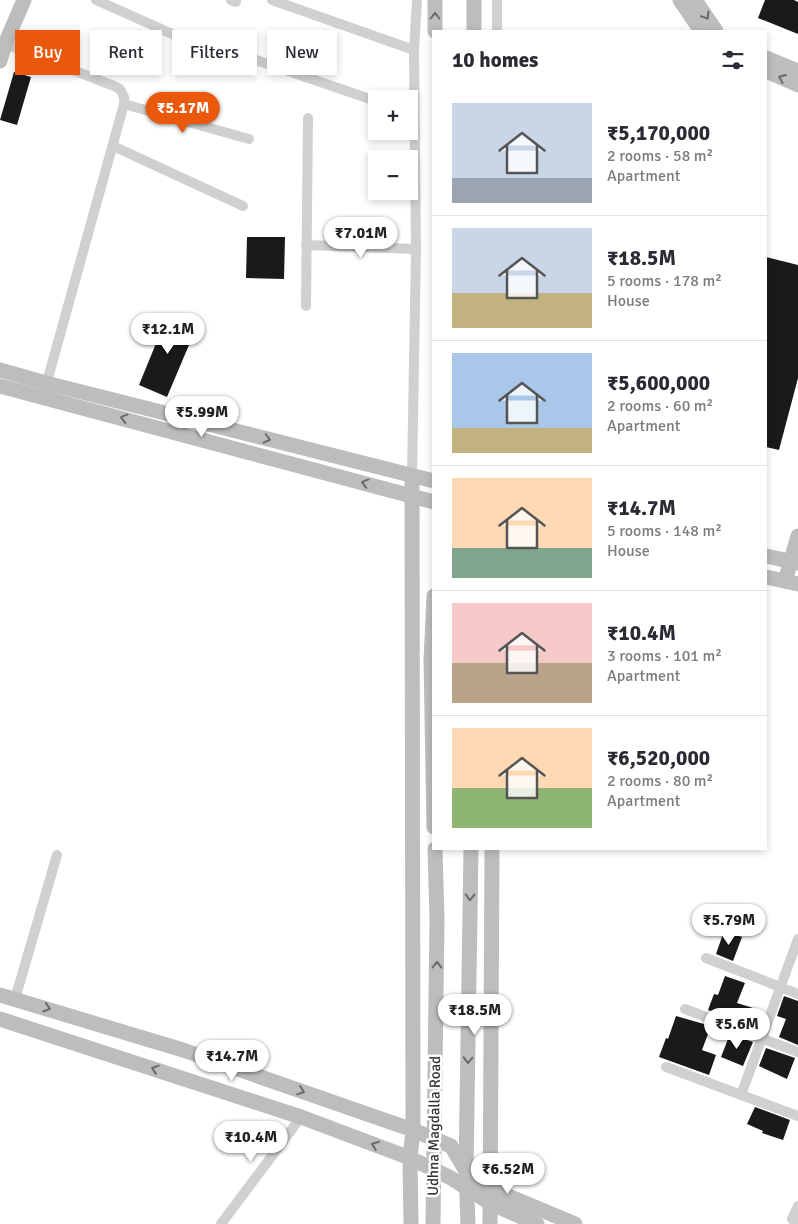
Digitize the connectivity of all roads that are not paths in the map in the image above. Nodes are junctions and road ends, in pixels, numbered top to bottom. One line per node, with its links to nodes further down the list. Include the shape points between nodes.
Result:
1 (24, 0): 16 (street)
2 (96, 0): 15 (street)
3 (272, 0): 17 (street)
4 (435, 0): 10 (street, one-way to 4)
5 (474, 0): 11 (street)
6 (497, 0): 12 (street)
7 (680, 0): 13 (street)
8 (696, 0): 14 (street, one-way to 14)
9 (414, 1): 17 (street)
10 (435, 30)
11 (474, 30)
12 (497, 30)
13 (700, 30)
14 (715, 30)
15 (172, 34)
16 (2, 43): 20 (street); 26 (street, via 120,89)
17 (414, 50): 24 (street)
18 (767, 58): 22 (street)
19 (257, 60): 25 (street)
20 (0, 61)
21 (767, 71): 23 (street, one-way to 21)
22 (798, 71)
23 (798, 85)
24 (413, 90)
25 (368, 98)
26 (124, 104): 28 (street); 30 (street)
27 (308, 118): 32 (street)
28 (249, 140)
29 (413, 140): 33 (street)
30 (113, 146): 31 (street); 37 (street)
31 (243, 206)
32 (306, 245): 33 (street); 34 (street)
33 (416, 249): 38 (street)
34 (306, 306)
35 (0, 370): 37 (street)
36 (0, 386): 37 (street)
37 (45, 390): 38 (street, one-way to 38); 40 (street, one-way to 37)
38 (412, 476): 39 (street); 40 (street)
39 (432, 481)
40 (412, 496): 41 (street); 67 (street)
41 (432, 501)
42 (798, 536): 44 (street)
43 (767, 556): 44 (street)
44 (794, 562): 46 (street)
45 (767, 577): 46 (street)
46 (792, 583)
47 (432, 645): 48 (street)
48 (432, 722)
49 (435, 850): 68 (street, Udhna Magdalla Road, one-way to 49)
50 (471, 850): 71 (street, one-way to 71)
51 (492, 850): 73 (street)
52 (56, 855): 58 (street)
53 (798, 939): 55 (street)
54 (706, 958): 55 (street)
55 (781, 987): 56 (street); 61 (street)
56 (798, 994)
57 (0, 995): 58 (street)
58 (15, 998): 67 (street, one-way to 67, via 182,1050)
59 (685, 1009): 61 (street)
60 (0, 1019): 65 (street, one-way to 60)
61 (762, 1038): 62 (street); 64 (street)
62 (798, 1052)
63 (666, 1067): 64 (street)
64 (741, 1095): 66 (street)
65 (301, 1116): 69 (street, one-way to 65); 77 (street)
66 (798, 1116)
67 (414, 1130): 68 (street); 69 (street)
68 (435, 1138): 70 (street, Udhna Magdalla Road); 71 (street, via 451,1146)
69 (410, 1158): 70 (street); 78 (street)
70 (433, 1169): 72 (street); 79 (street, Udhna Magdalla Road)
71 (466, 1171): 72 (street); 73 (street)
72 (466, 1188): 74 (street); 80 (street)
73 (489, 1188): 74 (street); 83 (street)
74 (490, 1203): 81 (street); 82 (street)
75 (798, 1206): 76 (street, via 792,1219)
76 (798, 1222)
77 (221, 1224)
78 (411, 1224)
79 (433, 1224)
80 (468, 1224)
81 (490, 1224)
82 (538, 1224)
83 (575, 1224)

